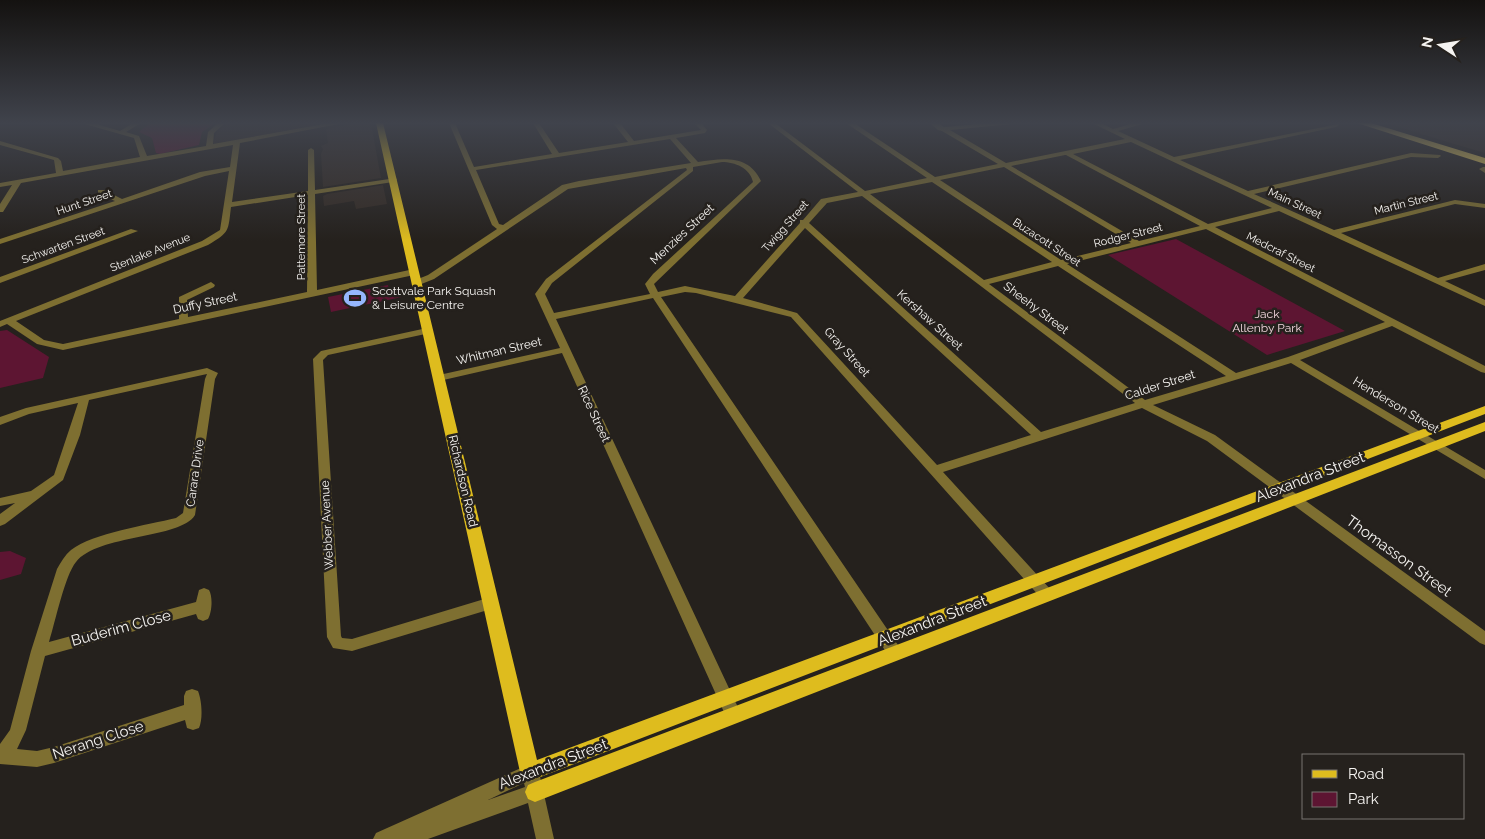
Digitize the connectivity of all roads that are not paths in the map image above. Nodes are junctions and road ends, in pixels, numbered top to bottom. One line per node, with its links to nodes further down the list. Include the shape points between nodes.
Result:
1 (58, 162): 22 (street)
2 (126, 162): 22 (street)
3 (235, 162): 20 (street, Stenlake Avenue)
4 (311, 162): 28 (street, Pattemore Street)
5 (389, 162): 23 (main road, Richardson Road)
6 (469, 162): 21 (street)
7 (520, 162): 21 (street)
8 (690, 162): 18 (street)
9 (709, 162): 18 (street, Menzies Street)
10 (739, 162): 51 (street, Menzies Street, via 757,181 652,280 649,284)
11 (821, 162): 29 (street, Sheehy Street)
12 (907, 162): 24 (street, Buzacott Street)
13 (997, 162): 19 (street)
14 (1025, 162): 19 (street, Twigg Street)
15 (1084, 162): 37 (street, Medcraf Street)
16 (1181, 162): 30 (street, Main Street)
17 (1380, 162): 30 (street)
18 (692, 165): 38 (street, Menzies Street, via 565,187); 54 (street, Rice Street, via 690,170 545,285 540,294)
19 (1004, 166): 24 (street, Twigg Street); 42 (street)
20 (234, 168): 31 (street, Hunt Street, via 203,174); 32 (street, Stenlake Avenue)
21 (472, 170): 38 (street, via 496,226)
22 (60, 174): 25 (street)
23 (393, 180): 28 (street); 45 (main road, Richardson Road)
24 (933, 180): 29 (street, Twigg Street); 43 (street, Buzacott Street)
25 (18, 182): 26 (street); 35 (street)
26 (0, 185)
27 (101, 192): 31 (street)
28 (312, 192): 32 (street); 50 (street, Pattemore Street)
29 (861, 193): 36 (street, Twigg Street, via 824,201); 48 (street, Sheehy Street)
30 (1247, 193): 34 (street, Main Street)
31 (121, 201): 41 (street, Hunt Street)
32 (228, 205): 56 (street, Stenlake Avenue, via 224,230 213,239)
33 (1485, 206): 40 (street, Martin Street, via 1455,202)
34 (1280, 208): 37 (street, Rodger Street); 40 (street, Main Street)
35 (0, 210)
36 (804, 222): 52 (street, Twigg Street); 69 (street, Kershaw Street)
37 (1208, 227): 42 (street, Rodger Street); 57 (street, Medcraf Street)
38 (504, 229): 45 (street, Menzies Street, via 431,277)
39 (134, 232): 46 (street, Schwarten Street)
40 (1333, 233): 47 (street, Main Street)
41 (0, 242)
42 (1138, 244): 43 (street, Rodger Street)
43 (1059, 263): 48 (street, Rodger Street); 62 (street, Buzacott Street)
44 (1485, 267): 47 (street)
45 (415, 277): 50 (street, Duffy Street); 58 (main road, Richardson Road)
46 (0, 280)
47 (1437, 281): 53 (street, Main Street)
48 (981, 282): 65 (street, Sheehy Street)
49 (211, 285): 55 (street, via 182,299)
50 (312, 293): 55 (street, Duffy Street)
51 (656, 295): 52 (street, Gray Street, via 689,289); 54 (street, Gray Street); 83 (street)
52 (737, 299): 72 (street, Gray Street, via 798,318)
53 (1485, 303)
54 (550, 317): 59 (street, Rice Street)
55 (184, 320): 56 (street, Duffy Street, via 76,346 52,348)
56 (4, 322)
57 (1392, 322): 60 (street, Calder Street); 61 (street, Medcraf Street)
58 (427, 331): 63 (main road, Richardson Road); 81 (street, Webber Avenue, via 325,353 318,359 334,636 338,644 352,645)
59 (564, 350): 63 (street, Whitman Street); 87 (street, Rice Street)
60 (1292, 359): 62 (street, Calder Street); 70 (street, Henderson Street)
61 (1485, 370)
62 (1234, 376): 65 (street, Calder Street)
63 (439, 378): 81 (main road, Richardson Road)
64 (84, 399): 67 (street, Carara Drive, via 26,411); 75 (street, via 59,476); 85 (street, Carara Drive, via 184,375 213,373 189,514 180,522 93,545 76,553 64,569)
65 (1144, 405): 69 (street, Calder Street); 74 (street, Sheehy Street, via 1211,438)
66 (1485, 410): 70 (main road, Alexandra Street)
67 (0, 421)
68 (1485, 426): 71 (main road, Alexandra Street)
69 (1039, 436): 72 (street, Calder Street)
70 (1419, 436): 71 (street, Henderson Street); 74 (main road, Alexandra Street)
71 (1436, 446): 73 (street, Henderson Street); 76 (main road, Alexandra Street)
72 (935, 470): 79 (street, Gray Street)
73 (1485, 475)
74 (1280, 488): 76 (street, Sheehy Street); 79 (main road, Alexandra Street)
75 (36, 495): 77 (street); 78 (street)
76 (1294, 499): 80 (main road, Alexandra Street); 84 (street, Thomasson Street)
77 (0, 502)
78 (0, 521)
79 (1035, 582): 80 (street, Gray Street); 83 (main road, Alexandra Street)
80 (1046, 594): 86 (main road, Alexandra Street)
81 (491, 604): 91 (main road, Richardson Road)
82 (204, 605): 85 (street, Buderim Close)
83 (885, 638): 86 (street); 87 (main road, Alexandra Street)
84 (1485, 639)
85 (39, 651): 90 (street, Carara Drive, via 18,730)
86 (895, 653): 89 (main road, Alexandra Street)
87 (725, 700): 89 (street, Rice Street); 91 (main road, Alexandra Street)
88 (192, 710): 90 (street, Nerang Close, via 54,755 37,759)
89 (734, 716): 92 (main road, Alexandra Street)
90 (1, 756)
91 (530, 772): 92 (street, Richardson Road); 93 (street, Alexandra Street)
92 (535, 792): 94 (street, Alexandra Street); 95 (street, Richardson Road)
93 (382, 839)
94 (402, 839)
95 (545, 839)

